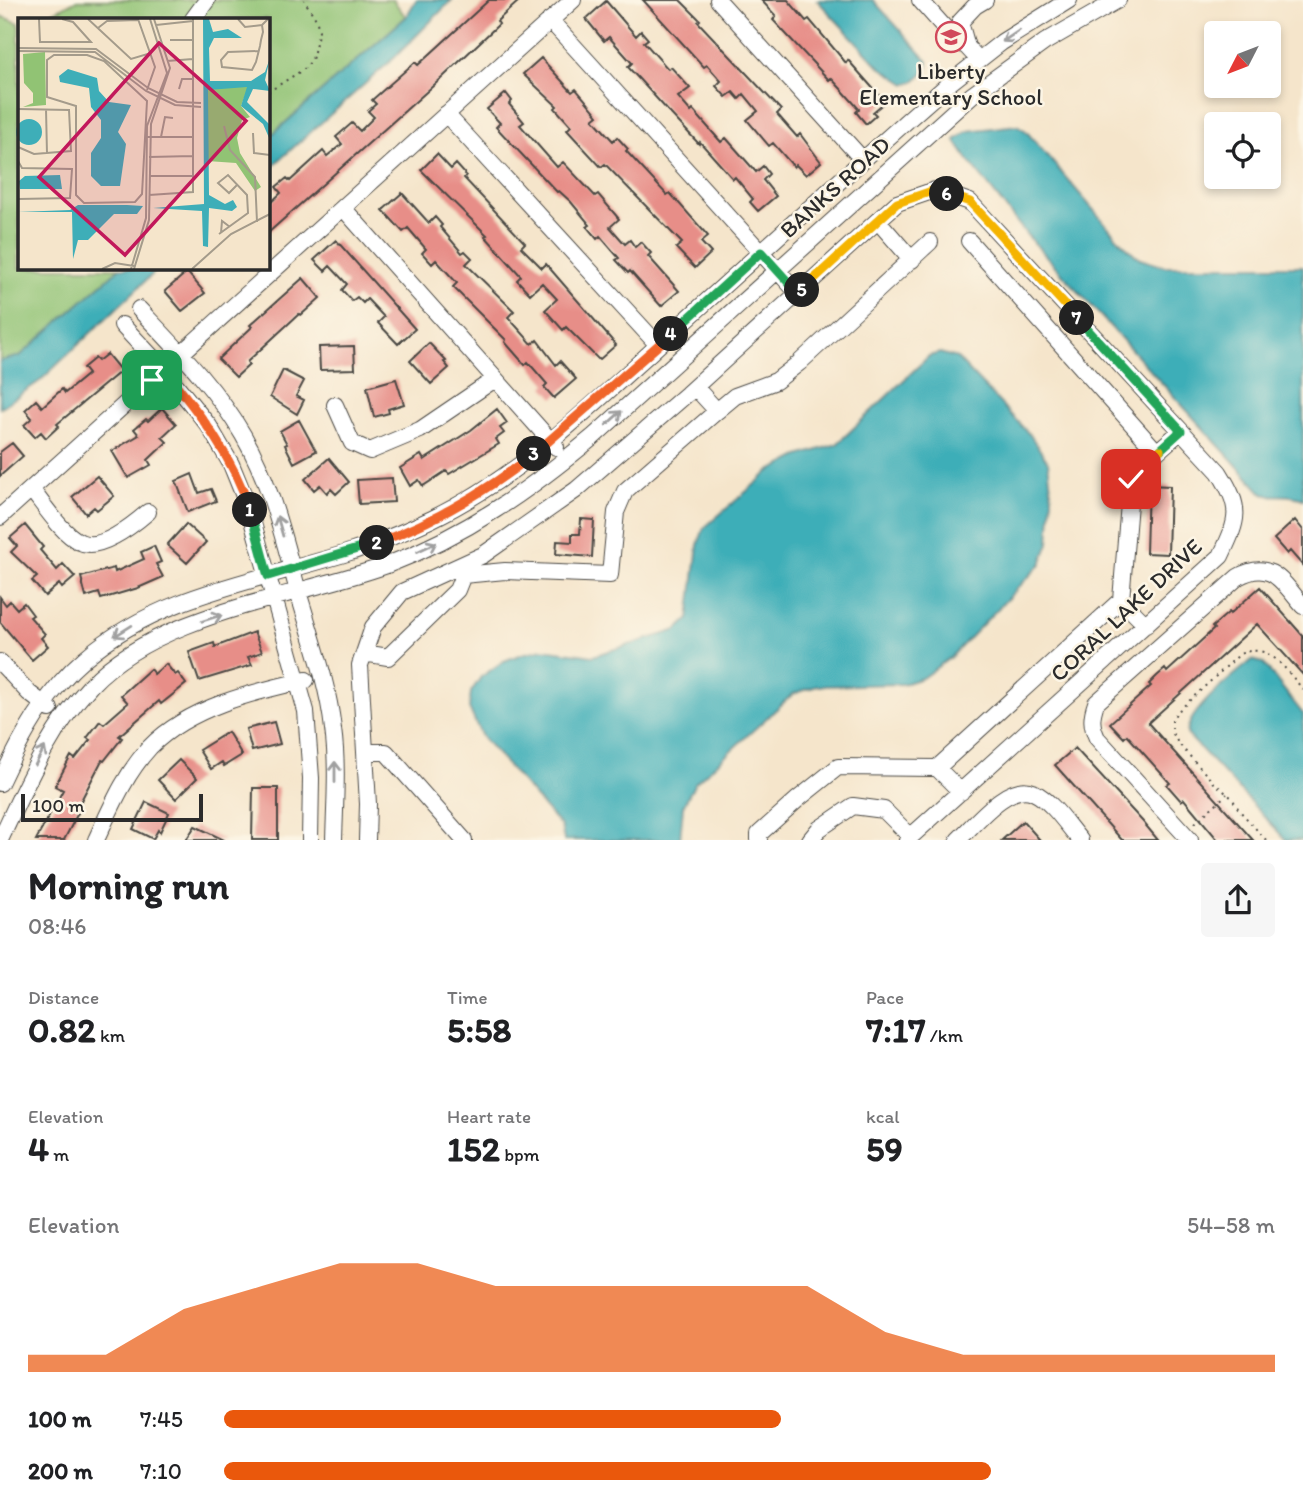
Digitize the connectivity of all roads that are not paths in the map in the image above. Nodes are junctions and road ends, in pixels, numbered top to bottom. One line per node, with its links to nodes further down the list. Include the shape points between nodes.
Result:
1 (207, 0): 8 (street)
2 (573, 0): 9 (street)
3 (718, 0): 13 (street)
4 (920, 0): 10 (street)
5 (985, 0): 10 (street, via 960,22)
6 (1069, 0): 11 (street, BANKS ROAD, one-way to 11)
7 (1118, 0): 20 (street, BANKS ROAD, via 1045,41 972,95)
8 (194, 18)
9 (551, 20): 12 (street); 18 (street)
10 (967, 47): 11 (street)
11 (979, 60): 13 (street, BANKS ROAD)
12 (446, 114): 14 (street); 24 (street)
13 (863, 160): 18 (street, BANKS ROAD)
14 (344, 209): 25 (street); 27 (street)
15 (878, 221): 19 (street); 21 (street, CORAL LAKE DRIVE); 31 (street, CORAL LAKE DRIVE, via 897,203 935,190 970,202)
16 (969, 241): 33 (street)
17 (930, 242): 19 (street)
18 (761, 252): 20 (street); 24 (street, BANKS ROAD)
19 (912, 260): 30 (street, via 776,381 736,396)
20 (777, 270): 21 (street); 34 (street, BANKS ROAD, one-way to 20)
21 (798, 293): 28 (street, CORAL LAKE DRIVE)
22 (139, 309): 25 (street)
23 (122, 325): 26 (street)
24 (658, 345): 32 (street, BANKS ROAD)
25 (181, 353): 26 (street); 38 (street, one-way to 25, via 254,456 231,416)
26 (163, 369): 35 (street); 40 (street, via 209,426 231,464)
27 (495, 379): 29 (street, via 420,430 370,452 352,443); 32 (street)
28 (695, 387): 30 (street); 39 (street, CORAL LAKE DRIVE, via 576,490)
29 (335, 405)
30 (717, 411): 39 (street, via 625,491 616,512 610,575)
31 (1181, 431): 33 (street); 45 (street, CORAL LAKE DRIVE, via 1219,472 1237,510 1221,556)
32 (551, 440): 34 (street); 38 (street, BANKS ROAD, via 513,470 435,518 362,548)
33 (1157, 452): 43 (street, via 1131,479)
34 (567, 459): 41 (street, BANKS ROAD, one-way to 34, via 390,564 466,528)
35 (31, 489): 36 (street, via 83,544 101,543); 37 (street)
36 (148, 512)
37 (0, 517)
38 (292, 569): 40 (street, BANKS ROAD); 41 (street)
39 (461, 571): 46 (street, CORAL LAKE DRIVE, via 402,592 373,627); 46 (street, via 457,590 388,657)
40 (268, 576): 42 (street); 50 (street, BANKS ROAD, one-way to 50, via 159,611 120,632 83,659)
41 (299, 592): 42 (street, BANKS ROAD); 48 (street)
42 (275, 599): 49 (street); 51 (street, BANKS ROAD, one-way to 42, via 92,684 127,655 168,633)
43 (1121, 600): 45 (street); 53 (street)
44 (1303, 606): 56 (street, via 1274,574 1251,570 1096,703 1091,715 1097,738)
45 (1146, 625): 55 (street, CORAL LAKE DRIVE)
46 (364, 653): 52 (street, CORAL LAKE DRIVE, via 360,665)
47 (0, 662): 50 (street)
48 (322, 676): 49 (street); 61 (street, one-way to 48, via 335,748)
49 (298, 682): 59 (street, via 194,715 151,746 120,789); 60 (street, via 309,733)
50 (43, 704): 51 (street); 54 (street, BANKS ROAD)
51 (64, 718): 58 (street, BANKS ROAD, one-way to 51)
52 (365, 752): 62 (street, CORAL LAKE DRIVE); 63 (street, via 386,752)
53 (937, 768): 55 (street); 64 (street, via 838,767 759,834)
54 (0, 783)
55 (961, 793): 57 (street, CORAL LAKE DRIVE)
56 (1187, 836)
57 (909, 839): 65 (street, via 884,810 853,806)
58 (0, 840)
59 (97, 840)
60 (310, 840)
61 (334, 840)
62 (367, 840)
63 (464, 840)
64 (759, 840)
65 (810, 840)
66 (958, 840): 67 (street, via 1007,794 1019,789 1045,800)
67 (1080, 840)

